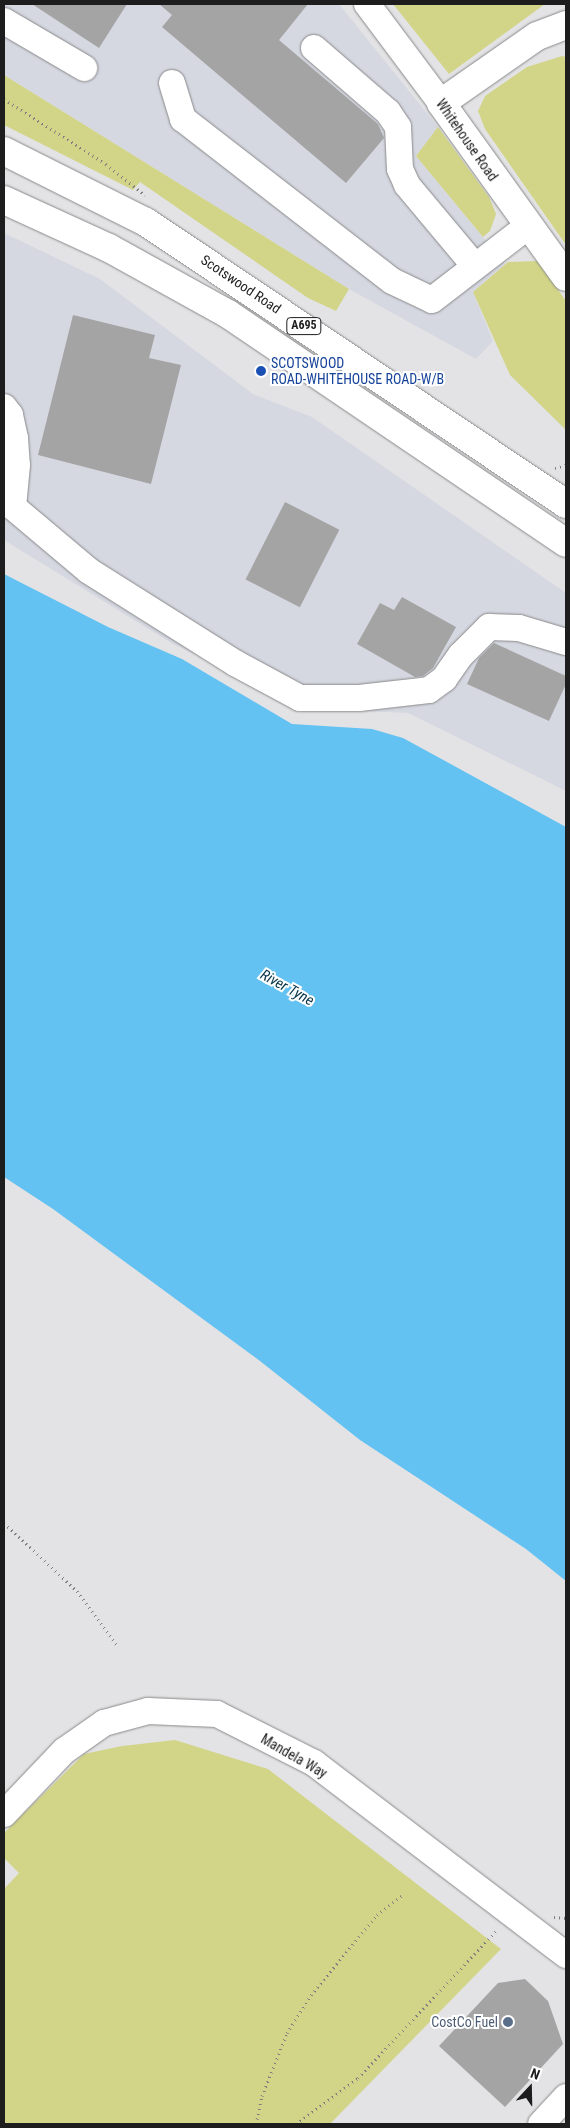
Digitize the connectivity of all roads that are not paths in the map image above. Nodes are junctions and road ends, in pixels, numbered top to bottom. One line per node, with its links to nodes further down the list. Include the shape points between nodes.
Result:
1 (367, 4): 7 (street, Whitehouse Road)
2 (4, 21): 5 (street)
3 (566, 25): 7 (main road, via 538,36)
4 (314, 48): 11 (street, via 388,112 398,126 400,169 407,185)
5 (84, 68)
6 (172, 83): 11 (street, via 183,119 392,281 432,300)
7 (441, 104): 10 (main road, Whitehouse Road)
8 (4, 150): 14 (main road, Scotswood Road / A695, via 146,222)
9 (4, 200): 16 (main road, A695, via 109,248 228,314)
10 (528, 226): 11 (street); 12 (main road, Whitehouse Road)
11 (474, 265)
12 (566, 277)
13 (4, 407): 15 (street, via 10,415 17,465)
14 (564, 498): 16 (main road)
15 (8, 505): 18 (street, via 90,571 235,663 300,698 359,698 429,690 444,679 489,627 519,628)
16 (541, 525): 17 (main road, A695)
17 (566, 543)
18 (566, 642)
19 (4, 1814): 20 (street, Mandela Way, via 64,1751 104,1724 148,1711 217,1714 314,1764)
20 (566, 1955)
21 (566, 2097): 22 (street)
22 (541, 2124)

